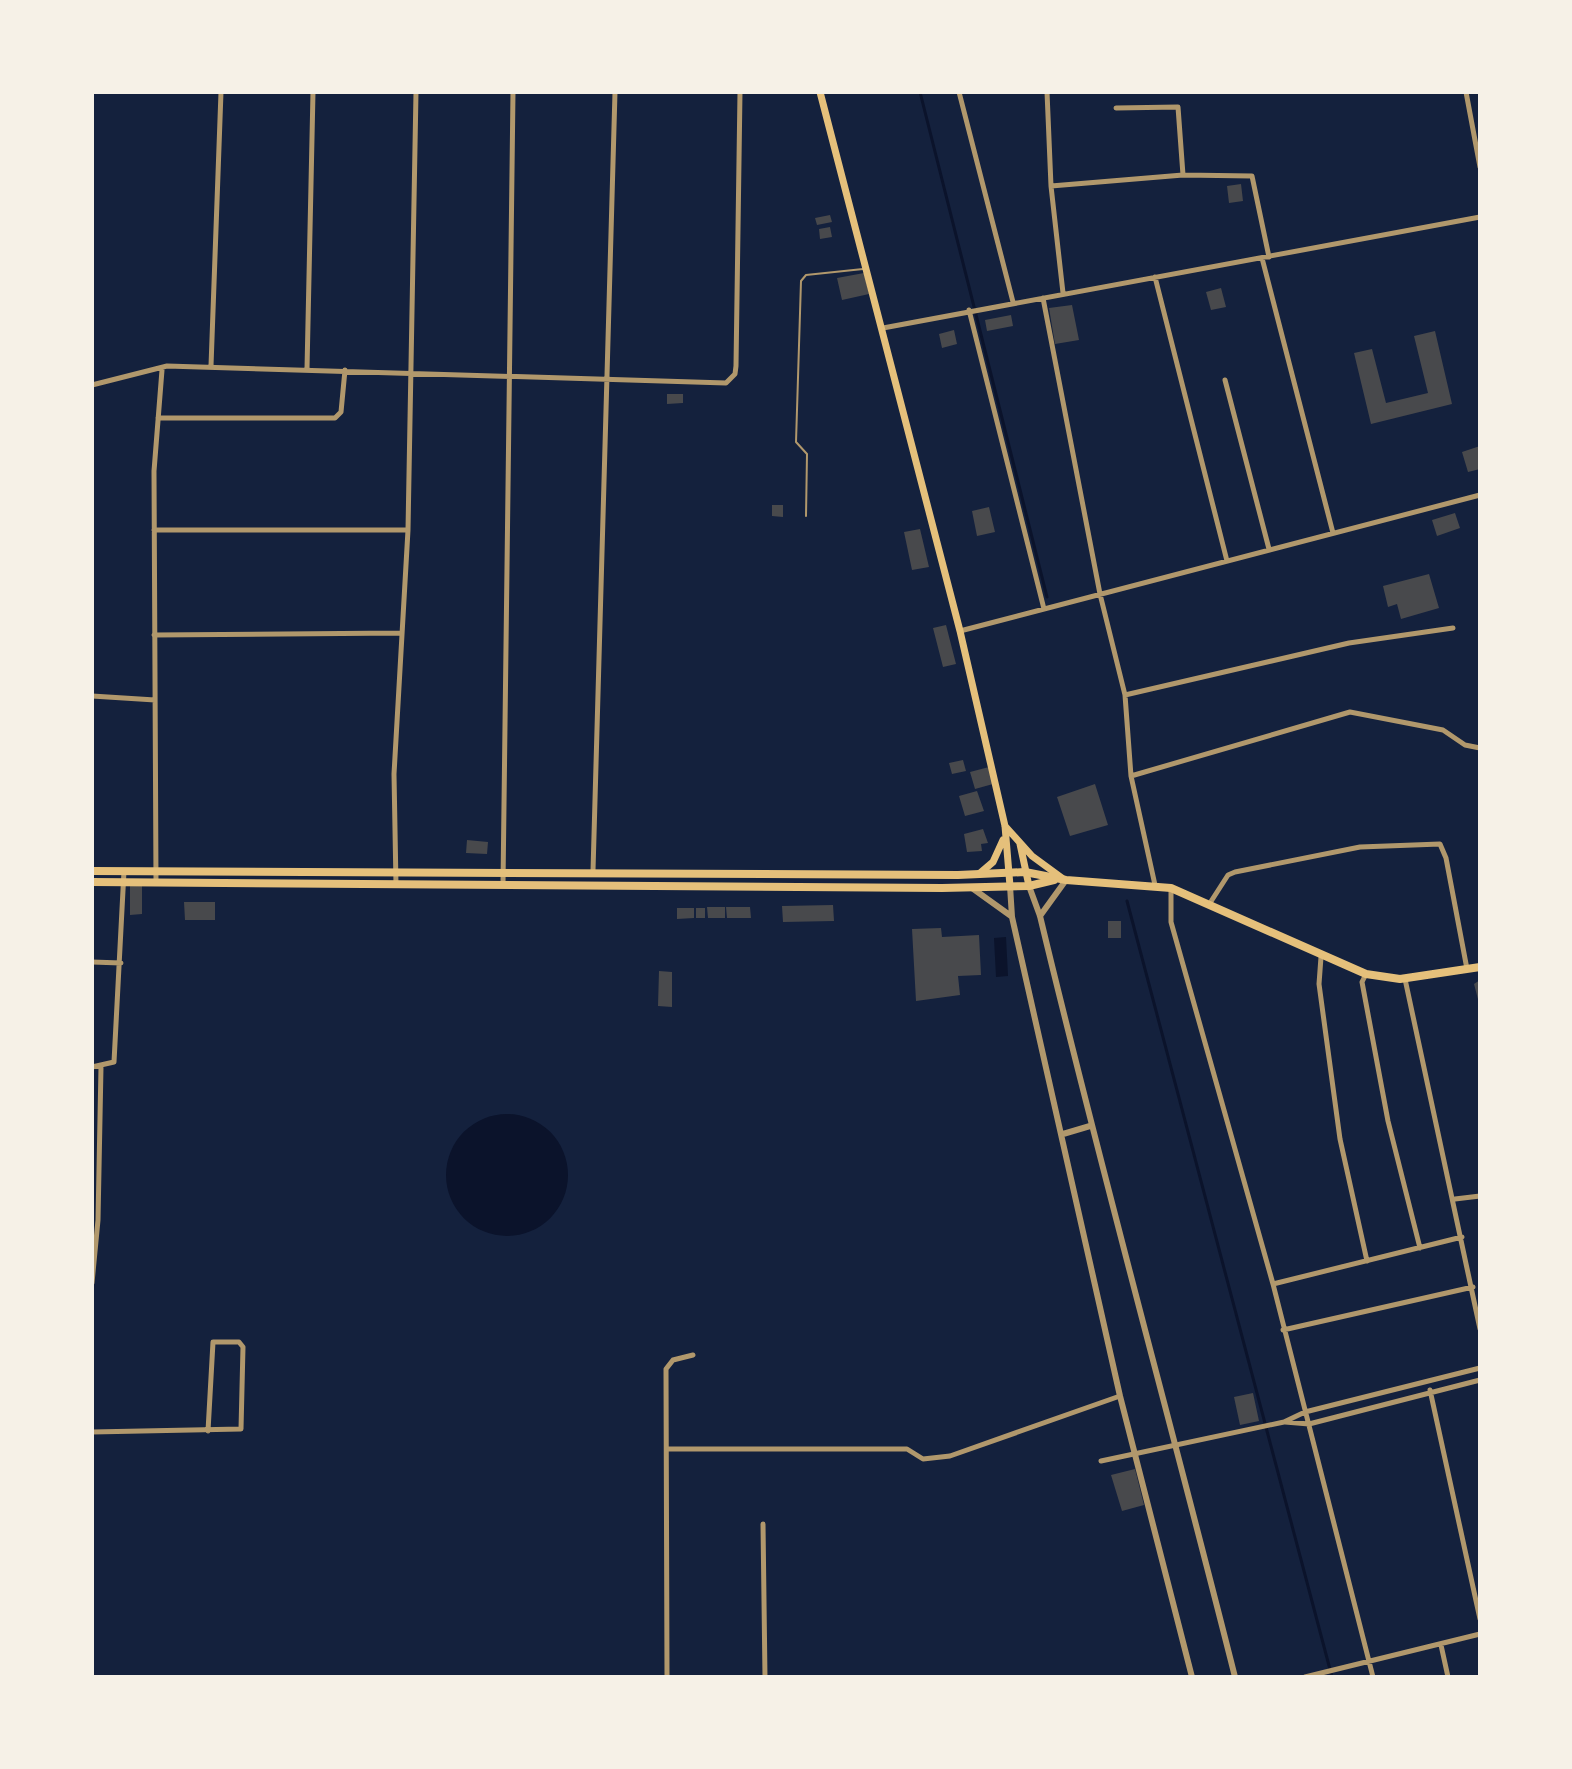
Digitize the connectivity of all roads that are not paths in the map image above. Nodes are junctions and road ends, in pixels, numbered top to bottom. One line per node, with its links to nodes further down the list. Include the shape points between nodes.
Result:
1 (221, 92): 25 (street)
2 (313, 92): 26 (street)
3 (416, 92): 29 (street)
4 (513, 92): 30 (street)
5 (615, 92): 31 (street)
6 (740, 92): 31 (street, via 735,374 726,383)
7 (820, 92): 18 (main road)
8 (959, 92): 22 (street)
9 (1047, 92): 15 (street)
10 (1466, 92): 12 (street)
11 (1116, 108): 14 (street, via 1178,107)
12 (1478, 146): 13 (street)
13 (1480, 167)
14 (1183, 175): 15 (street); 17 (street, via 1252,176)
15 (1051, 186): 20 (street)
16 (1480, 217): 17 (street)
17 (1266, 258): 19 (street); 39 (street)
18 (867, 268): 24 (main road); 36 (lane, via 806,275 801,281 796,442 807,454)
19 (1155, 277): 20 (street); 41 (street)
20 (1063, 293): 21 (street)
21 (1043, 298): 22 (street); 42 (street)
22 (1013, 302): 23 (street)
23 (969, 310): 24 (street); 43 (street)
24 (883, 328): 45 (main road)
25 (211, 366): 26 (street); 27 (street)
26 (307, 369): 28 (street)
27 (162, 370): 33 (street); 34 (street)
28 (345, 370): 29 (street); 34 (street, via 341,412 335,418)
29 (411, 372): 30 (street); 38 (street)
30 (509, 375): 31 (street); 62 (street)
31 (608, 378): 59 (street)
32 (1225, 380): 40 (street)
33 (92, 385)
34 (158, 418): 37 (street)
35 (1480, 495): 39 (street)
36 (806, 516)
37 (154, 530): 38 (street); 47 (street)
38 (408, 530): 46 (street)
39 (1333, 533): 40 (street)
40 (1269, 549): 41 (street)
41 (1227, 561): 42 (street)
42 (1100, 594): 43 (street); 48 (street)
43 (1044, 609): 45 (street)
44 (1453, 628): 48 (street, via 1349,643)
45 (960, 631): 53 (main road)
46 (400, 633): 47 (street); 61 (street, via 394,774)
47 (154, 635): 50 (street)
48 (1125, 695): 52 (street)
49 (92, 696): 50 (street)
50 (155, 700): 57 (street)
51 (1480, 748): 52 (street, via 1443,730 1350,712)
52 (1131, 776): 71 (street)
53 (1005, 826): 54 (main road); 55 (main road)
54 (1004, 838): 60 (main road); 64 (main road, via 993,862)
55 (1019, 842): 63 (main road); 65 (main road)
56 (124, 870): 57 (main road); 58 (main road); 67 (street)
57 (157, 870): 61 (main road); 68 (street)
58 (92, 871)
59 (593, 871): 62 (main road); 64 (main road)
60 (1007, 871): 63 (main road); 64 (main road); 73 (main road)
61 (397, 872): 62 (main road); 70 (street)
62 (503, 872): 69 (street)
63 (1025, 872): 65 (main road); 74 (main road)
64 (979, 874)
65 (1062, 880): 71 (main road); 74 (main road); 77 (street)
66 (92, 882): 67 (main road)
67 (124, 882): 68 (main road); 81 (street)
68 (156, 882): 70 (main road)
69 (503, 884): 70 (main road); 72 (main road)
70 (396, 885)
71 (1155, 885): 75 (main road)
72 (969, 886): 73 (main road); 78 (street)
73 (1010, 886): 74 (main road); 78 (street)
74 (1029, 886): 77 (street)
75 (1171, 888): 76 (main road); 100 (street, via 1171,922)
76 (1210, 903): 79 (main road); 83 (street, via 1235,872 1360,847 1440,844)
77 (1040, 916): 88 (street)
78 (1012, 917): 89 (street)
79 (1321, 957): 84 (main road); 95 (street, via 1319,984 1340,1139)
80 (92, 962): 81 (street)
81 (121, 963): 87 (street, via 114,1062)
82 (1480, 967): 83 (main road)
83 (1467, 970): 85 (main road)
84 (1366, 974): 85 (main road); 94 (street, via 1362,982 1388,1121)
85 (1405, 979): 92 (street)
86 (92, 1067): 87 (street)
87 (101, 1067): 90 (street)
88 (1090, 1126): 89 (street); 114 (street)
89 (1063, 1134): 108 (street)
90 (95, 1174): 96 (street, via 98,1220)
91 (1480, 1196): 92 (street)
92 (1455, 1199): 93 (street)
93 (1462, 1237): 94 (street); 98 (street)
94 (1420, 1248): 95 (street)
95 (1367, 1261): 100 (street)
96 (93, 1262): 99 (street)
97 (1480, 1274): 98 (street)
98 (1470, 1276): 101 (street)
99 (92, 1283)
100 (1273, 1284): 103 (street)
101 (1473, 1287): 102 (street); 103 (street)
102 (1480, 1329)
103 (1283, 1330): 109 (street)
104 (693, 1355): 115 (street, via 667,1364)
105 (1480, 1368): 109 (street)
106 (1480, 1380): 107 (street)
107 (1430, 1390): 111 (street); 119 (street)
108 (1120, 1396): 115 (street, via 950,1456 923,1459 907,1449); 116 (street)
109 (1305, 1412): 110 (street); 111 (street)
110 (1284, 1422): 111 (street); 114 (street)
111 (1309, 1424): 122 (street)
112 (208, 1431): 112 (street, via 213,1342 239,1342 243,1425); 113 (street)
113 (92, 1432)
114 (1178, 1447): 116 (street); 126 (street)
115 (667, 1449): 123 (street)
116 (1136, 1456): 117 (street); 125 (street)
117 (1101, 1461)
118 (763, 1524): 124 (street)
119 (1480, 1619)
120 (1480, 1634): 121 (street)
121 (1441, 1645): 122 (street); 129 (street)
122 (1370, 1660): 127 (street); 128 (street)
123 (667, 1677)
124 (765, 1677)
125 (1192, 1677)
126 (1235, 1677)
127 (1305, 1677)
128 (1373, 1677)
129 (1448, 1677)

